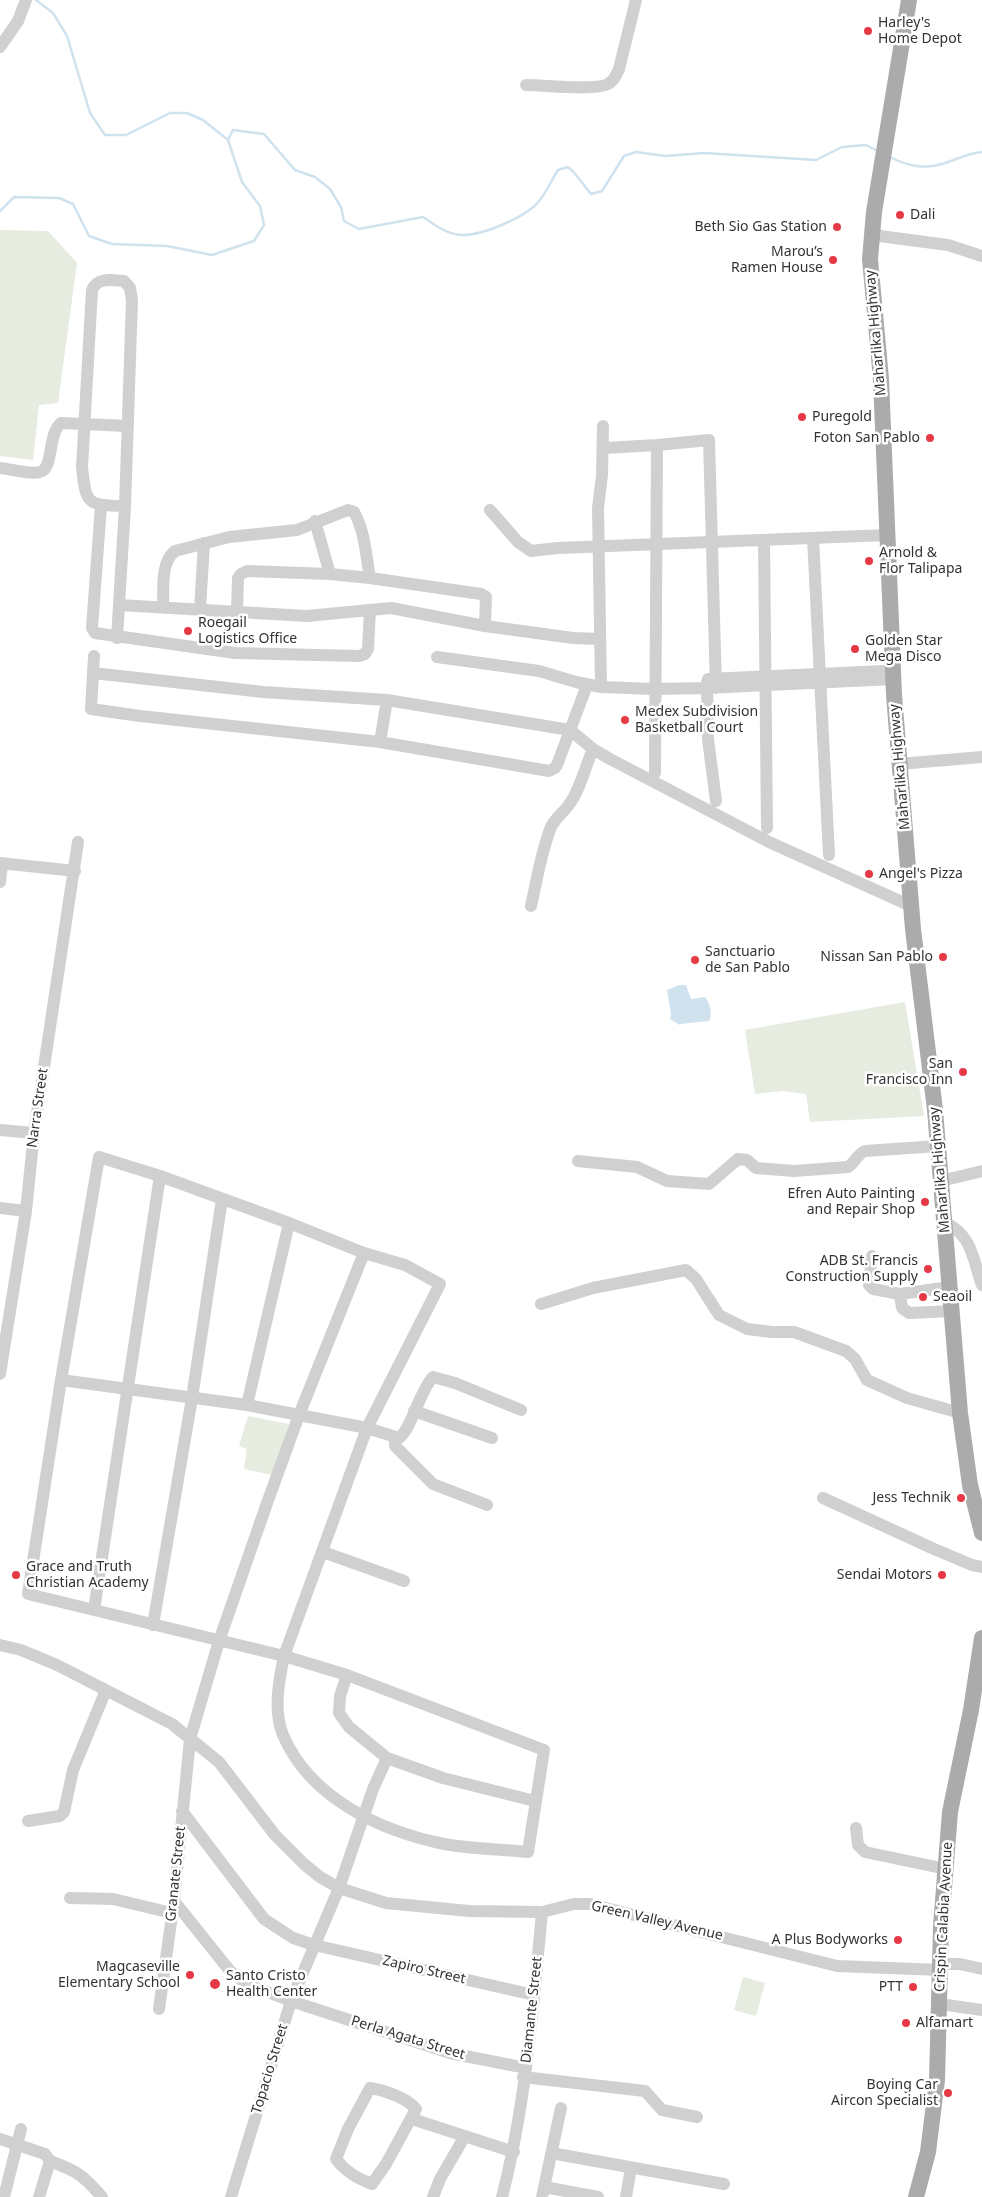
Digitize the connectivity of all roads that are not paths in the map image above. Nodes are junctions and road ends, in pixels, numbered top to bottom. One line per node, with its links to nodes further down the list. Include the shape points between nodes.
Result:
1 (636, 0): 5 (street, via 619,68 608,84 586,87)
2 (909, 0): 6 (main road, Maharlika Highway)
3 (25, 2): 4 (street, via 18,21)
4 (0, 47)
5 (526, 85)
6 (872, 235): 7 (street, via 948,246); 18 (main road, Maharlika Highway, via 870,259 881,379)
7 (982, 256)
8 (85, 422): 9 (street); 9 (street, via 92,290 102,280 114,280 124,281 130,288 132,300); 13 (street, via 61,423 56,427 46,470); 14 (street, via 82,467 85,490 91,502)
9 (128, 426): 15 (street)
10 (603, 426): 12 (street)
11 (657, 445): 12 (street); 21 (street, via 709,440); 23 (street)
12 (604, 448): 24 (street)
13 (0, 468)
14 (101, 506): 15 (street); 33 (street, via 92,628 96,633)
15 (125, 506): 27 (street)
16 (490, 510): 24 (street, via 530,551)
17 (315, 521): 22 (street, via 297,530); 25 (street); 26 (street, via 348,510 354,512 364,539)
18 (888, 534): 19 (street); 38 (main road, Maharlika Highway)
19 (813, 538): 20 (street); 39 (street)
20 (764, 540): 21 (street); 40 (street)
21 (712, 541): 23 (street); 41 (street)
22 (204, 543): 28 (street, via 175,551 169,556); 29 (street)
23 (657, 544): 24 (street); 43 (street)
24 (598, 547): 34 (street)
25 (330, 574): 26 (street); 31 (street, via 247,571 238,578)
26 (370, 578): 32 (street, via 481,594 488,601)
27 (119, 605): 28 (street); 33 (street)
28 (163, 607): 29 (street)
29 (200, 609): 31 (street)
30 (370, 610): 31 (street, via 307,616); 32 (street, via 391,608); 33 (street, via 368,649 359,656 235,653)
31 (237, 612)
32 (485, 626): 34 (street)
33 (117, 638)
34 (600, 639): 42 (street)
35 (94, 656): 37 (street)
36 (437, 657): 42 (street, via 539,671)
37 (93, 673): 44 (street, via 263,692); 46 (street, via 91,709)
38 (893, 675): 39 (street); 49 (main road, Maharlika Highway)
39 (819, 677): 40 (street); 54 (street)
40 (766, 680): 41 (street); 52 (street)
41 (712, 683): 43 (street); 51 (street, via 708,739)
42 (595, 684): 43 (street); 45 (street)
43 (654, 685): 50 (street)
44 (387, 700): 45 (street); 46 (street)
45 (570, 730): 46 (street, via 557,765 549,771); 47 (street)
46 (380, 742)
47 (592, 749): 58 (street, via 574,797 558,814 545,844); 59 (street, via 769,842)
48 (982, 757): 49 (street)
49 (899, 764): 59 (main road, Maharlika Highway)
50 (654, 773)
51 (716, 801)
52 (767, 828)
53 (78, 842): 56 (street, Narra Street)
54 (829, 855)
55 (1, 864): 56 (street); 57 (street)
56 (75, 871): 61 (street, Narra Street)
57 (0, 882)
58 (531, 906)
59 (911, 906): 62 (main road, Maharlika Highway)
60 (0, 1130): 61 (street)
61 (34, 1133): 69 (street, Narra Street)
62 (938, 1146): 63 (street, via 865,1151 848,1167 821,1169 777,1171 756,1168 747,1160 738,1159 709,1184 667,1181 637,1167); 66 (main road, Maharlika Highway)
63 (578, 1161)
64 (982, 1171): 66 (street)
65 (160, 1176): 67 (street); 80 (street, via 99,1157); 81 (street)
66 (941, 1181): 70 (main road, Maharlika Highway)
67 (222, 1198): 71 (street); 82 (street)
68 (0, 1208): 69 (street)
69 (26, 1210): 79 (street, Narra Street)
70 (944, 1222): 74 (street, via 958,1229 966,1238); 75 (main road, Maharlika Highway)
71 (290, 1223): 72 (street); 83 (street)
72 (364, 1253): 87 (street, Granate Street); 88 (street, via 405,1265 440,1284)
73 (872, 1256): 76 (street, via 869,1285 873,1290)
74 (982, 1285)
75 (950, 1287): 76 (street); 78 (main road, Maharlika Highway)
76 (900, 1294): 78 (street, via 902,1308 909,1313)
77 (541, 1304): 86 (street, via 593,1288 686,1270 696,1279 719,1315 747,1329 794,1332 846,1351 856,1359 867,1380 907,1398)
78 (952, 1311): 86 (main road, Maharlika Highway)
79 (0, 1374)
80 (61, 1380): 81 (street); 97 (street, via 28,1594)
81 (126, 1389): 82 (street); 97 (street)
82 (192, 1398): 83 (street); 98 (street)
83 (247, 1405): 87 (street)
84 (521, 1410): 85 (street, via 433,1377)
85 (414, 1411): 89 (street, via 404,1435); 90 (street)
86 (960, 1413): 93 (main road, Maharlika Highway, via 970,1485)
87 (299, 1415): 88 (street); 100 (street, Granate Street)
88 (367, 1428): 89 (street); 94 (street)
89 (395, 1437): 92 (street, via 395,1446 433,1484)
90 (492, 1438)
91 (824, 1498): 95 (street, via 934,1549)
92 (487, 1505)
93 (982, 1533)
94 (323, 1552): 96 (street); 102 (street)
95 (982, 1567)
96 (404, 1581)
97 (94, 1610): 98 (street)
98 (153, 1625): 100 (street)
99 (982, 1638): 112 (main road, Crispin Calabia Avenue, via 950,1812)
100 (219, 1641): 102 (street); 105 (street, Granate Street)
101 (0, 1645): 104 (street, Green Valley Avenue, via 21,1650)
102 (284, 1656): 103 (street); 109 (street, via 277,1692 282,1734 299,1764 318,1784)
103 (347, 1675): 106 (street, via 340,1696 340,1713 349,1727); 107 (street, via 544,1750)
104 (106, 1690): 105 (street, Green Valley Avenue, via 172,1724); 110 (street, via 73,1770 64,1812 60,1816)
105 (190, 1739): 108 (street, Granate Street); 113 (street, Green Valley Avenue, via 219,1762 275,1835 304,1864)
106 (386, 1758): 107 (street, via 443,1778); 109 (street, Topacio Street)
107 (535, 1801): 109 (street, via 528,1852 446,1844 414,1837)
108 (182, 1811): 115 (street, Granate Street); 117 (street, Zapiro Street, via 264,1919 293,1938)
109 (363, 1818): 113 (street, Topacio Street)
110 (28, 1821)
111 (856, 1828): 112 (street, via 858,1845 865,1852)
112 (946, 1869): 118 (main road, Crispin Calabia Avenue)
113 (339, 1888): 116 (street, Green Valley Avenue, via 386,1903 469,1911); 117 (street, Topacio Street)
114 (70, 1898): 115 (street)
115 (173, 1907): 121 (street, Perla Agata Street, via 230,1971 247,1984); 123 (street, Granate Street)
116 (542, 1912): 118 (street, Green Valley Avenue, via 574,1904 590,1904 836,1966); 120 (street, Diamante Street)
117 (314, 1945): 120 (street, Zapiro Street); 121 (street, Topacio Street)
118 (940, 1967): 119 (street, Green Valley Avenue, via 960,1964); 122 (main road, Crispin Calabia Avenue)
119 (982, 1969)
120 (534, 1996): 125 (street, Diamante Street)
121 (291, 2001): 125 (street, Perla Agata Street, via 450,2053); 143 (street, Topacio Street)
122 (940, 2004): 124 (street); 148 (main road, Crispin Calabia Avenue, via 931,2133)
123 (159, 2008)
124 (982, 2010)
125 (524, 2072): 127 (street, Perla Agata Street, via 645,2091 662,2110); 133 (street, Diamante Street)
126 (561, 2108): 134 (street)
127 (697, 2117)
128 (412, 2119): 128 (street, via 372,2184 348,2171 336,2159 370,2088 411,2104 416,2109); 130 (street)
129 (21, 2129): 132 (street)
130 (465, 2136): 133 (street); 144 (street)
131 (0, 2139): 132 (street)
132 (17, 2145): 135 (street, via 45,2154); 137 (street)
133 (514, 2152): 145 (street, Diamante Street)
134 (551, 2153): 136 (street); 139 (street)
135 (50, 2161): 141 (street); 142 (street, via 76,2171)
136 (631, 2168): 138 (street); 147 (street)
137 (5, 2174): 140 (street)
138 (724, 2184)
139 (543, 2192): 146 (street)
140 (4, 2197)
141 (39, 2197)
142 (102, 2197)
143 (231, 2197)
144 (433, 2197)
145 (502, 2197)
146 (598, 2197)
147 (626, 2197)
148 (916, 2197)

